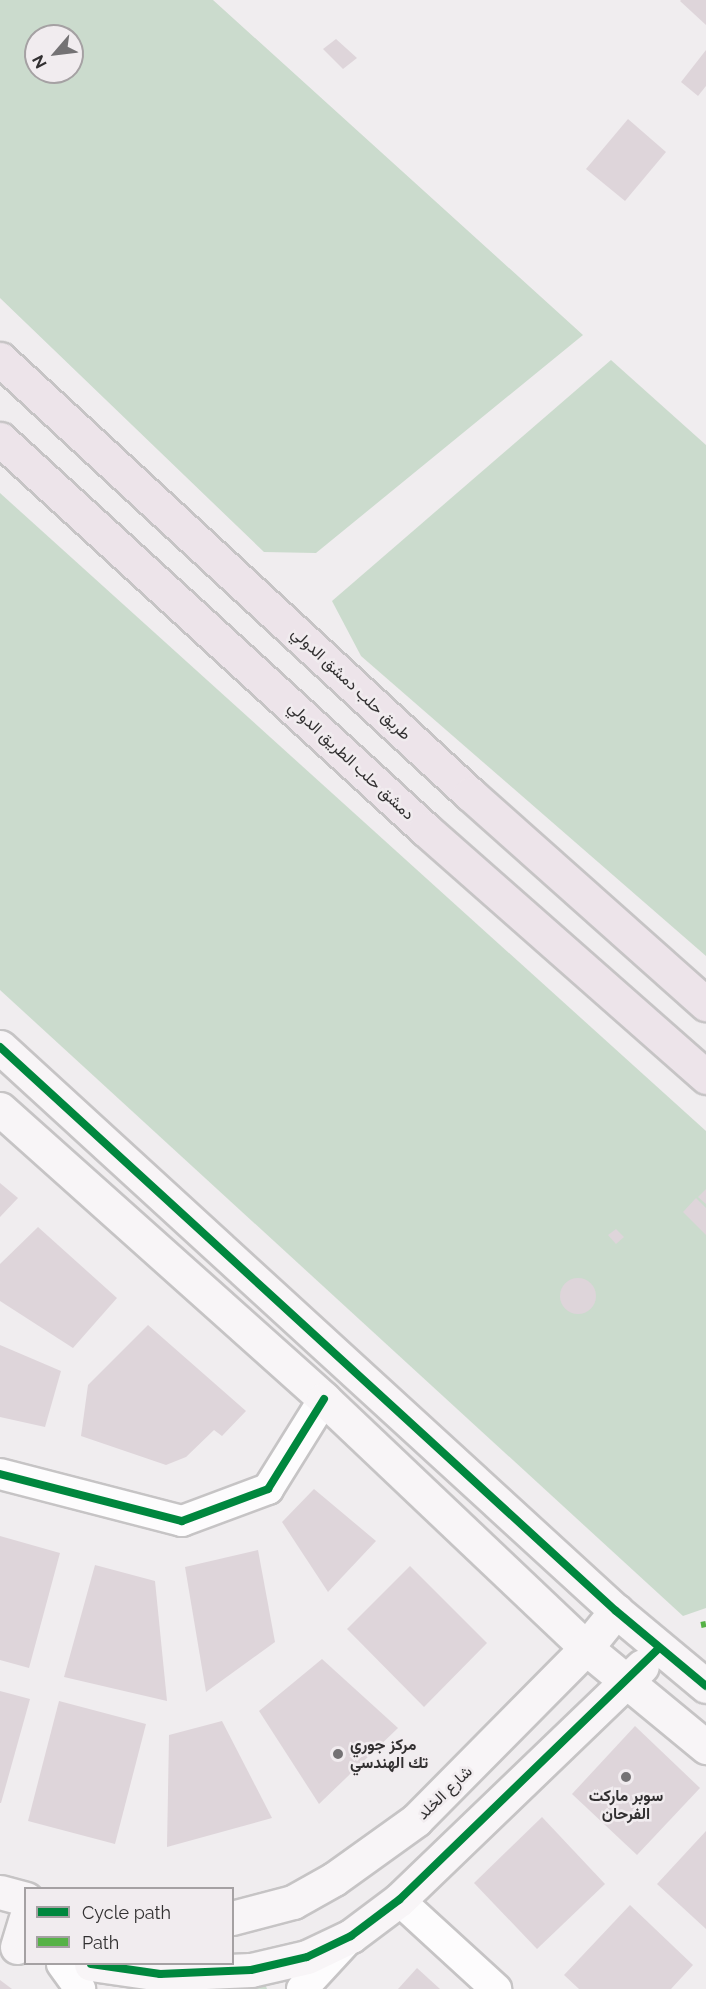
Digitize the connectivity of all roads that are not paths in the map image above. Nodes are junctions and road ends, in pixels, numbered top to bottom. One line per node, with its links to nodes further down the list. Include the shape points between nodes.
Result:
1 (0, 359): 3 (highway, طريق حلب دمشق الدولي, via 470,794)
2 (0, 439): 5 (highway, دمشق حلب الطريق الدولي, via 425,829)
3 (706, 1004)
4 (0, 1047): 9 (street)
5 (706, 1077)
6 (0, 1109): 7 (street)
7 (324, 1399): 8 (street, via 268,1489 182,1521); 10 (street)
8 (0, 1474)
9 (616, 1611): 10 (street, شارع الخلد); 11 (street)
10 (586, 1648): 12 (street); 18 (street, شارع الخلد, via 485,1754 408,1827 334,1879 293,1902)
11 (659, 1648): 12 (street); 13 (street)
12 (627, 1682): 14 (street); 17 (street)
13 (706, 1686)
14 (706, 1747)
15 (0, 1892): 16 (street)
16 (24, 1898)
17 (399, 1900): 19 (street); 24 (street)
18 (234, 1917)
19 (351, 1936): 21 (street, via 307,1957 251,1970 160,1974); 23 (street)
20 (63, 1965): 22 (street)
21 (98, 1965)
22 (80, 1989)
23 (302, 1989)
24 (496, 1989)

